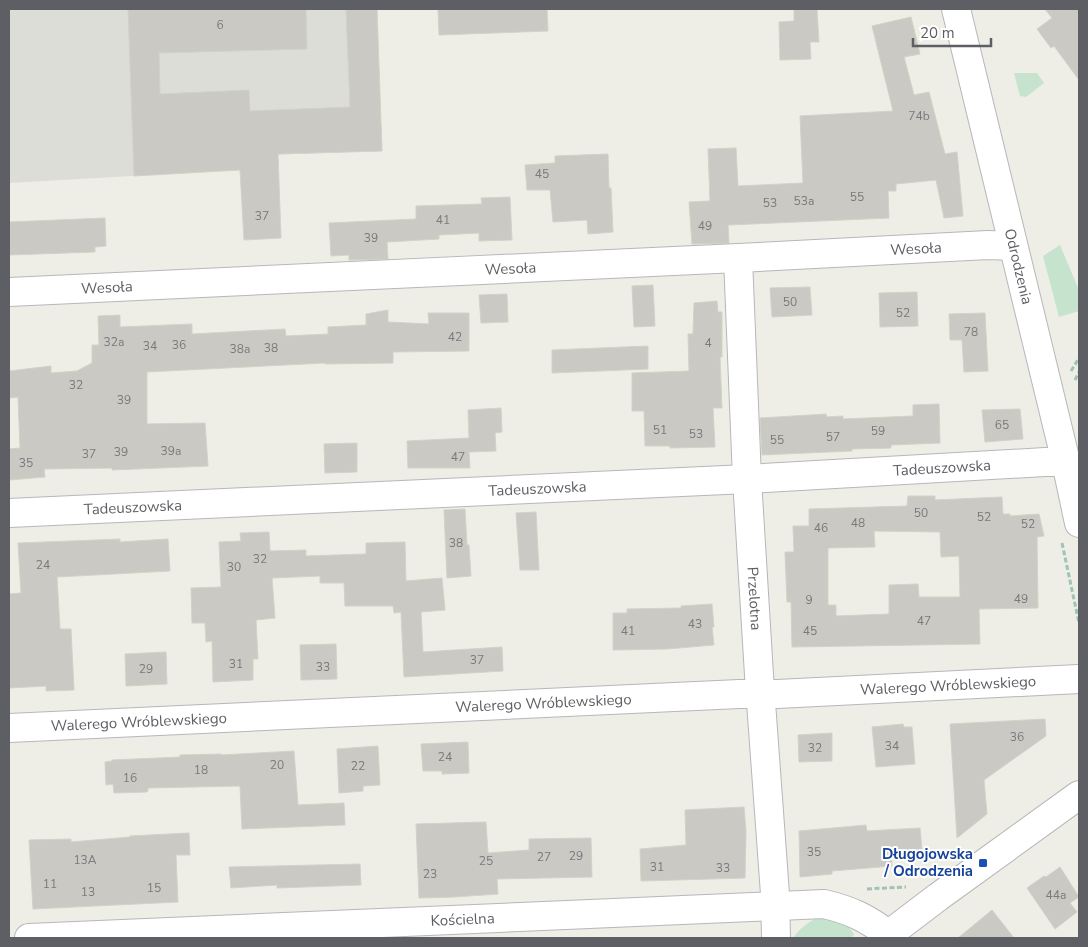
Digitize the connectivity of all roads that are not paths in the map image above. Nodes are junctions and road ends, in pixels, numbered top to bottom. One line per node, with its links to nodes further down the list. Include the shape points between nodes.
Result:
1 (956, 9): 2 (street, Odrodzenia)
2 (1013, 246): 3 (street, Wesoła); 5 (street, Odrodzenia)
3 (738, 258): 4 (street, Wesoła); 6 (street, Przelotna)
4 (9, 292)
5 (1066, 462): 6 (street, Tadeuszowska); 8 (street, Odrodzenia)
6 (747, 479): 7 (street, Tadeuszowska); 10 (street, Przelotna)
7 (9, 513)
8 (1079, 524)
9 (1079, 679): 10 (street, Walerego Wróblewskiego)
10 (760, 694): 11 (street, Walerego Wróblewskiego); 13 (street, Przelotna)
11 (9, 728)
12 (1079, 794): 14 (street)
13 (775, 907): 14 (street, Kościelna, via 824,904 844,909 878,926); 15 (street, Kościelna); 16 (street, Przelotna)
14 (887, 936)
15 (29, 938)
16 (776, 938)

